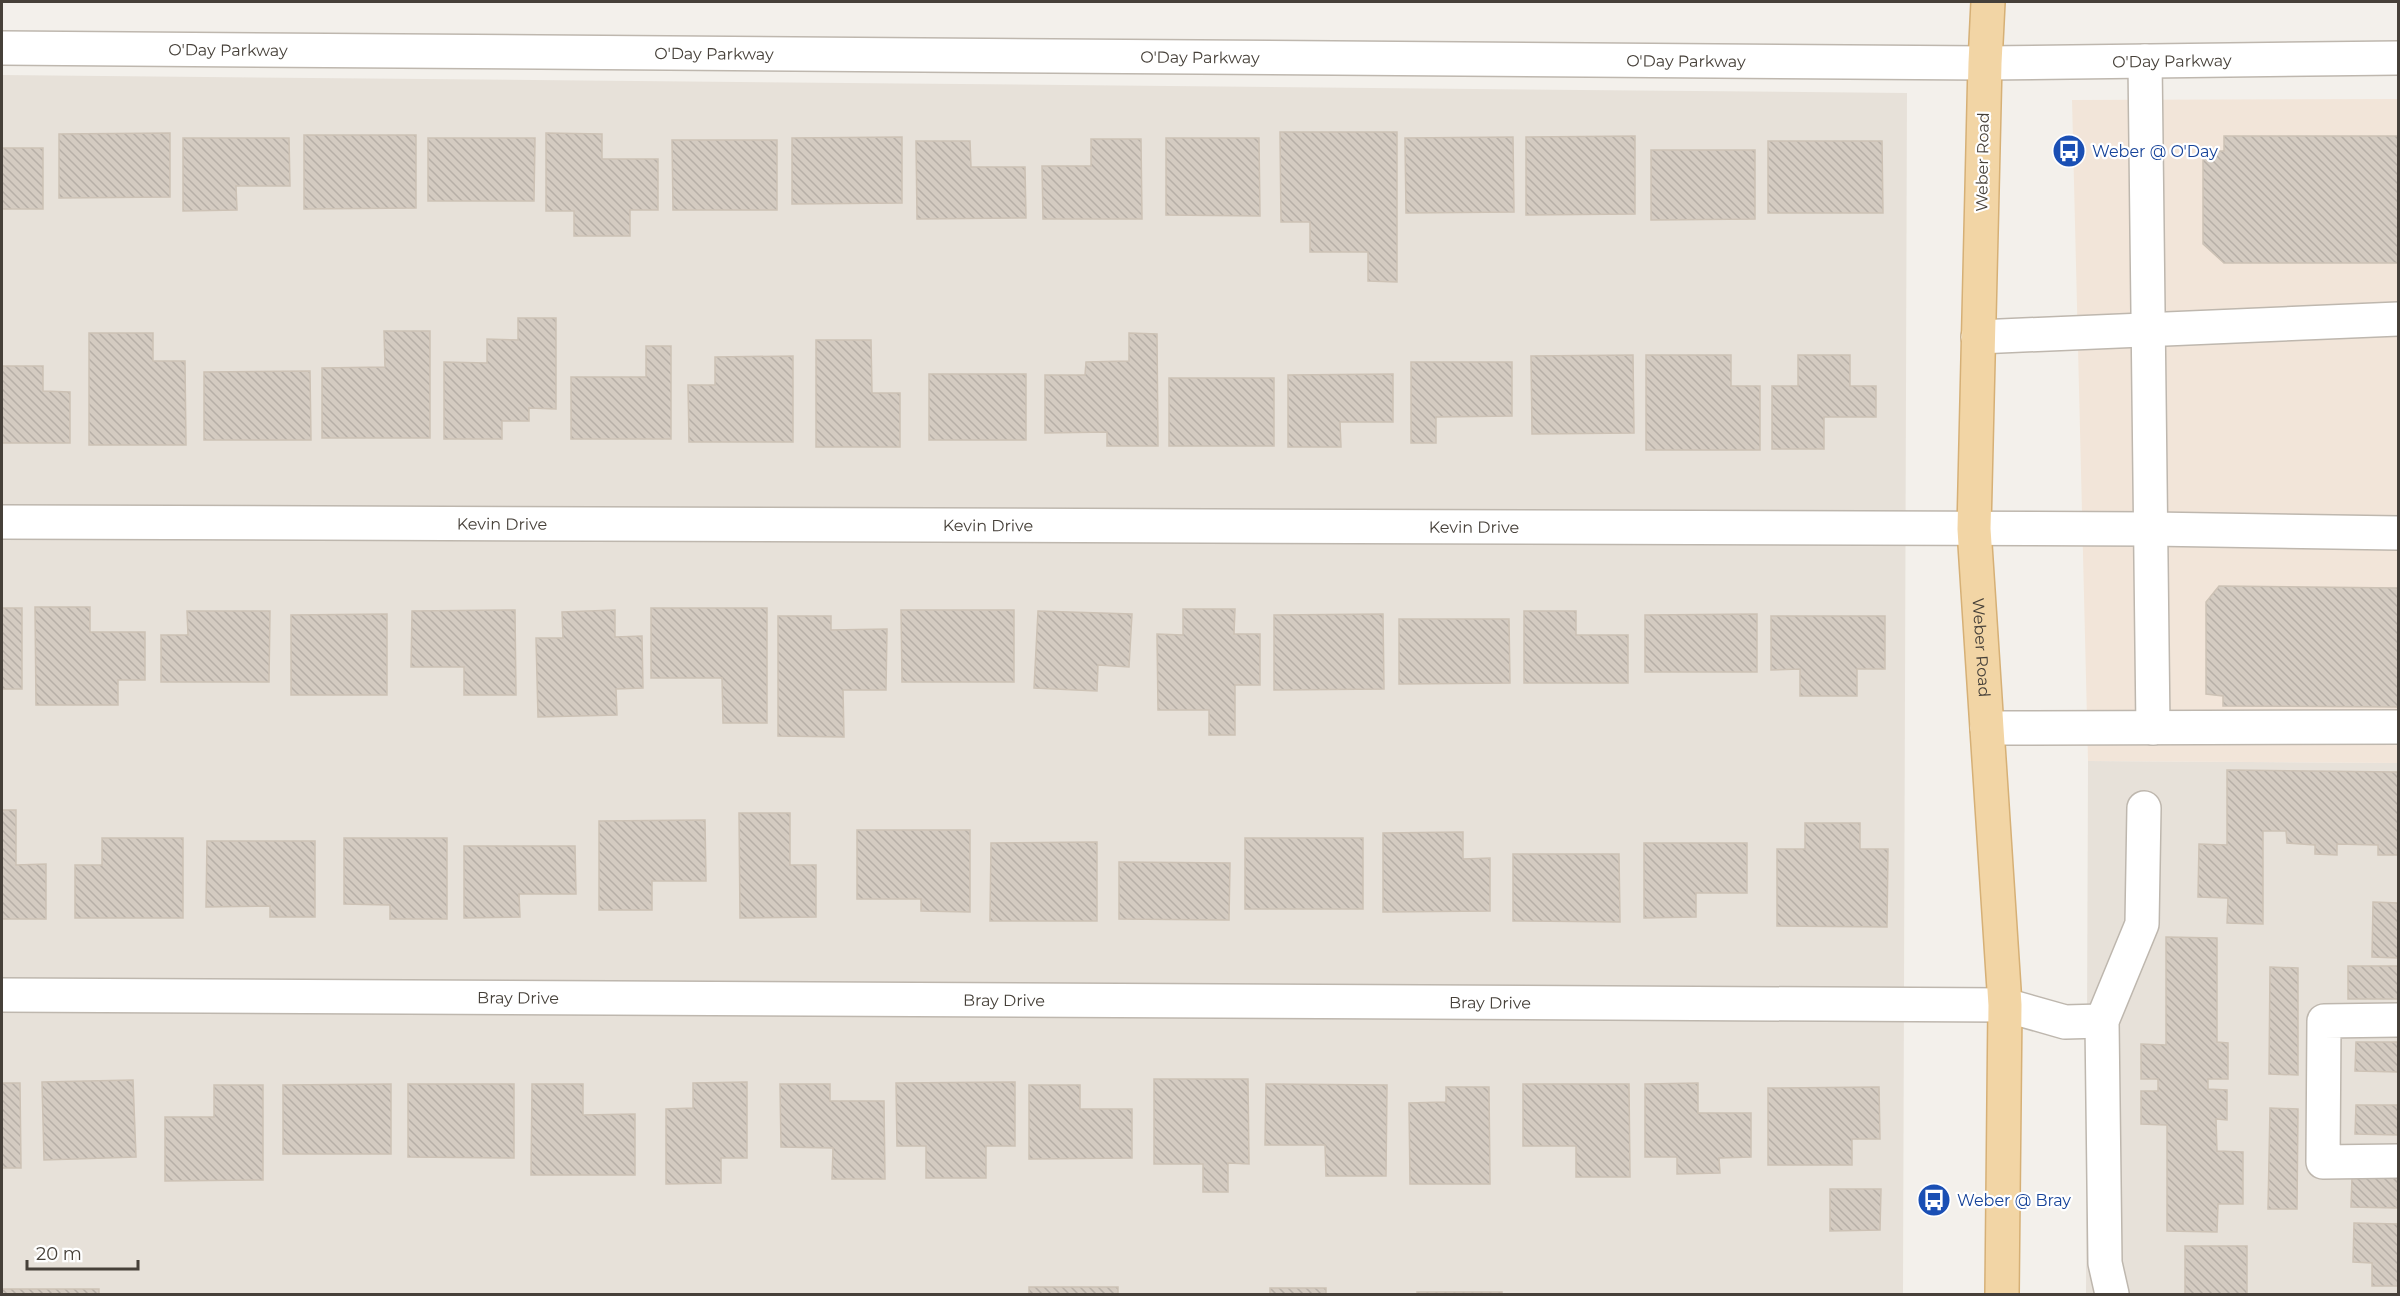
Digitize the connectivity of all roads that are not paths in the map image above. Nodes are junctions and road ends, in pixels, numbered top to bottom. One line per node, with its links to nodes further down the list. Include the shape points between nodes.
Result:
1 (1988, 2): 5 (main road, Weber Road)
2 (2, 48): 5 (street, O'Day Parkway)
3 (2398, 58): 4 (street, O'Day Parkway)
4 (2145, 61): 5 (street, O'Day Parkway); 7 (street)
5 (1984, 63): 8 (main road, Weber Road)
6 (2398, 319): 7 (street)
7 (2149, 329): 8 (street); 11 (street)
8 (1978, 337): 10 (main road, Weber Road)
9 (2, 522): 10 (street, Kevin Drive)
10 (1974, 529): 11 (street, Kevin Drive); 14 (main road, Weber Road)
11 (2152, 529): 12 (street, Kevin Drive); 15 (street)
12 (2398, 533)
13 (2398, 727): 15 (street)
14 (1987, 728): 15 (street); 18 (main road, Weber Road)
15 (2153, 728)
16 (2145, 808): 20 (street, via 2142,924)
17 (2, 995): 18 (street, Bray Drive)
18 (2005, 1005): 20 (street, Bray Drive, via 2065,1022); 22 (main road, Weber Road)
19 (2398, 1020): 21 (street, via 2324,1021 2323,1162)
20 (2102, 1021): 23 (street, via 2105,1263)
21 (2398, 1161)
22 (2001, 1294)
23 (2112, 1294)

